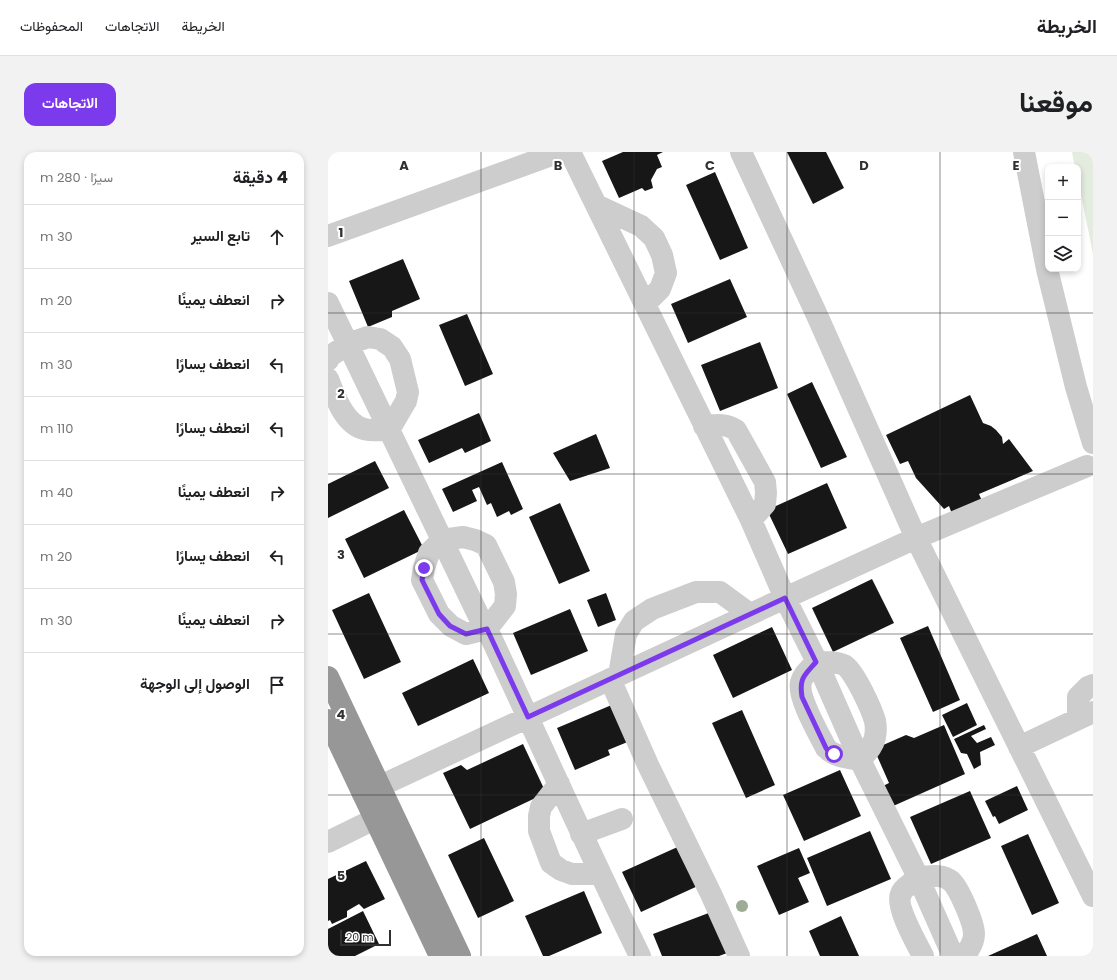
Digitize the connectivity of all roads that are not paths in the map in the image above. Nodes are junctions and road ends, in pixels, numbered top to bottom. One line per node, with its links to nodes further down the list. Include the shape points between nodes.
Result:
1 (560, 152): 6 (street)
2 (570, 152): 5 (street)
3 (741, 152): 17 (street)
4 (1024, 152): 14 (street, via 1047,269 1076,388)
5 (596, 205): 8 (street); 8 (street, via 641,226 654,238 662,255 666,273 660,289)
6 (328, 236)
7 (328, 303): 9 (street)
8 (645, 304): 12 (street)
9 (348, 344): 10 (street); 13 (street); 13 (street, via 368,337 380,339 392,347 400,359 408,392 406,401)
10 (328, 360)
11 (328, 379): 13 (street, via 347,417 355,424 363,429)
12 (704, 426): 16 (street); 16 (street, via 724,424 736,430 765,482 765,504)
13 (389, 430): 18 (street)
14 (1093, 443)
15 (1091, 462): 17 (street)
16 (750, 520): 19 (street)
17 (916, 538): 19 (street); 29 (street)
18 (442, 540): 21 (street); 21 (street, via 429,553 422,580 439,614 450,626 466,634); 21 (street, via 463,537 486,545 504,582 506,594 505,606)
19 (785, 598): 20 (street); 22 (street)
20 (750, 614): 24 (street); 24 (street, via 720,592 696,592 652,610 634,621 626,634)
21 (487, 629): 27 (street)
22 (816, 662): 30 (street); 30 (street, via 845,665 867,701 876,723 875,736 872,746)
23 (328, 677): 32 (highway)
24 (615, 677): 27 (street); 43 (street, via 648,765)
25 (1093, 685): 26 (street, via 1078,697)
26 (1086, 715): 29 (street)
27 (528, 717): 31 (street); 32 (street)
28 (328, 720): 32 (highway)
29 (1019, 747): 39 (street)
30 (860, 760): 38 (street)
31 (559, 784): 35 (street); 37 (street, via 541,807 539,816 539,831 551,863 572,874)
32 (371, 790): 33 (highway)
33 (383, 815): 36 (street); 40 (highway); 41 (highway)
34 (622, 820): 35 (street)
35 (582, 834): 37 (street)
36 (328, 842)
37 (600, 874): 42 (street)
38 (918, 877): 44 (street, via 900,894 900,905); 45 (street); 46 (street, via 937,875 951,881 963,900 974,933)
39 (1093, 896)
40 (440, 956)
41 (460, 956)
42 (640, 956)
43 (739, 956)
44 (923, 956)
45 (953, 956)
46 (964, 956)

